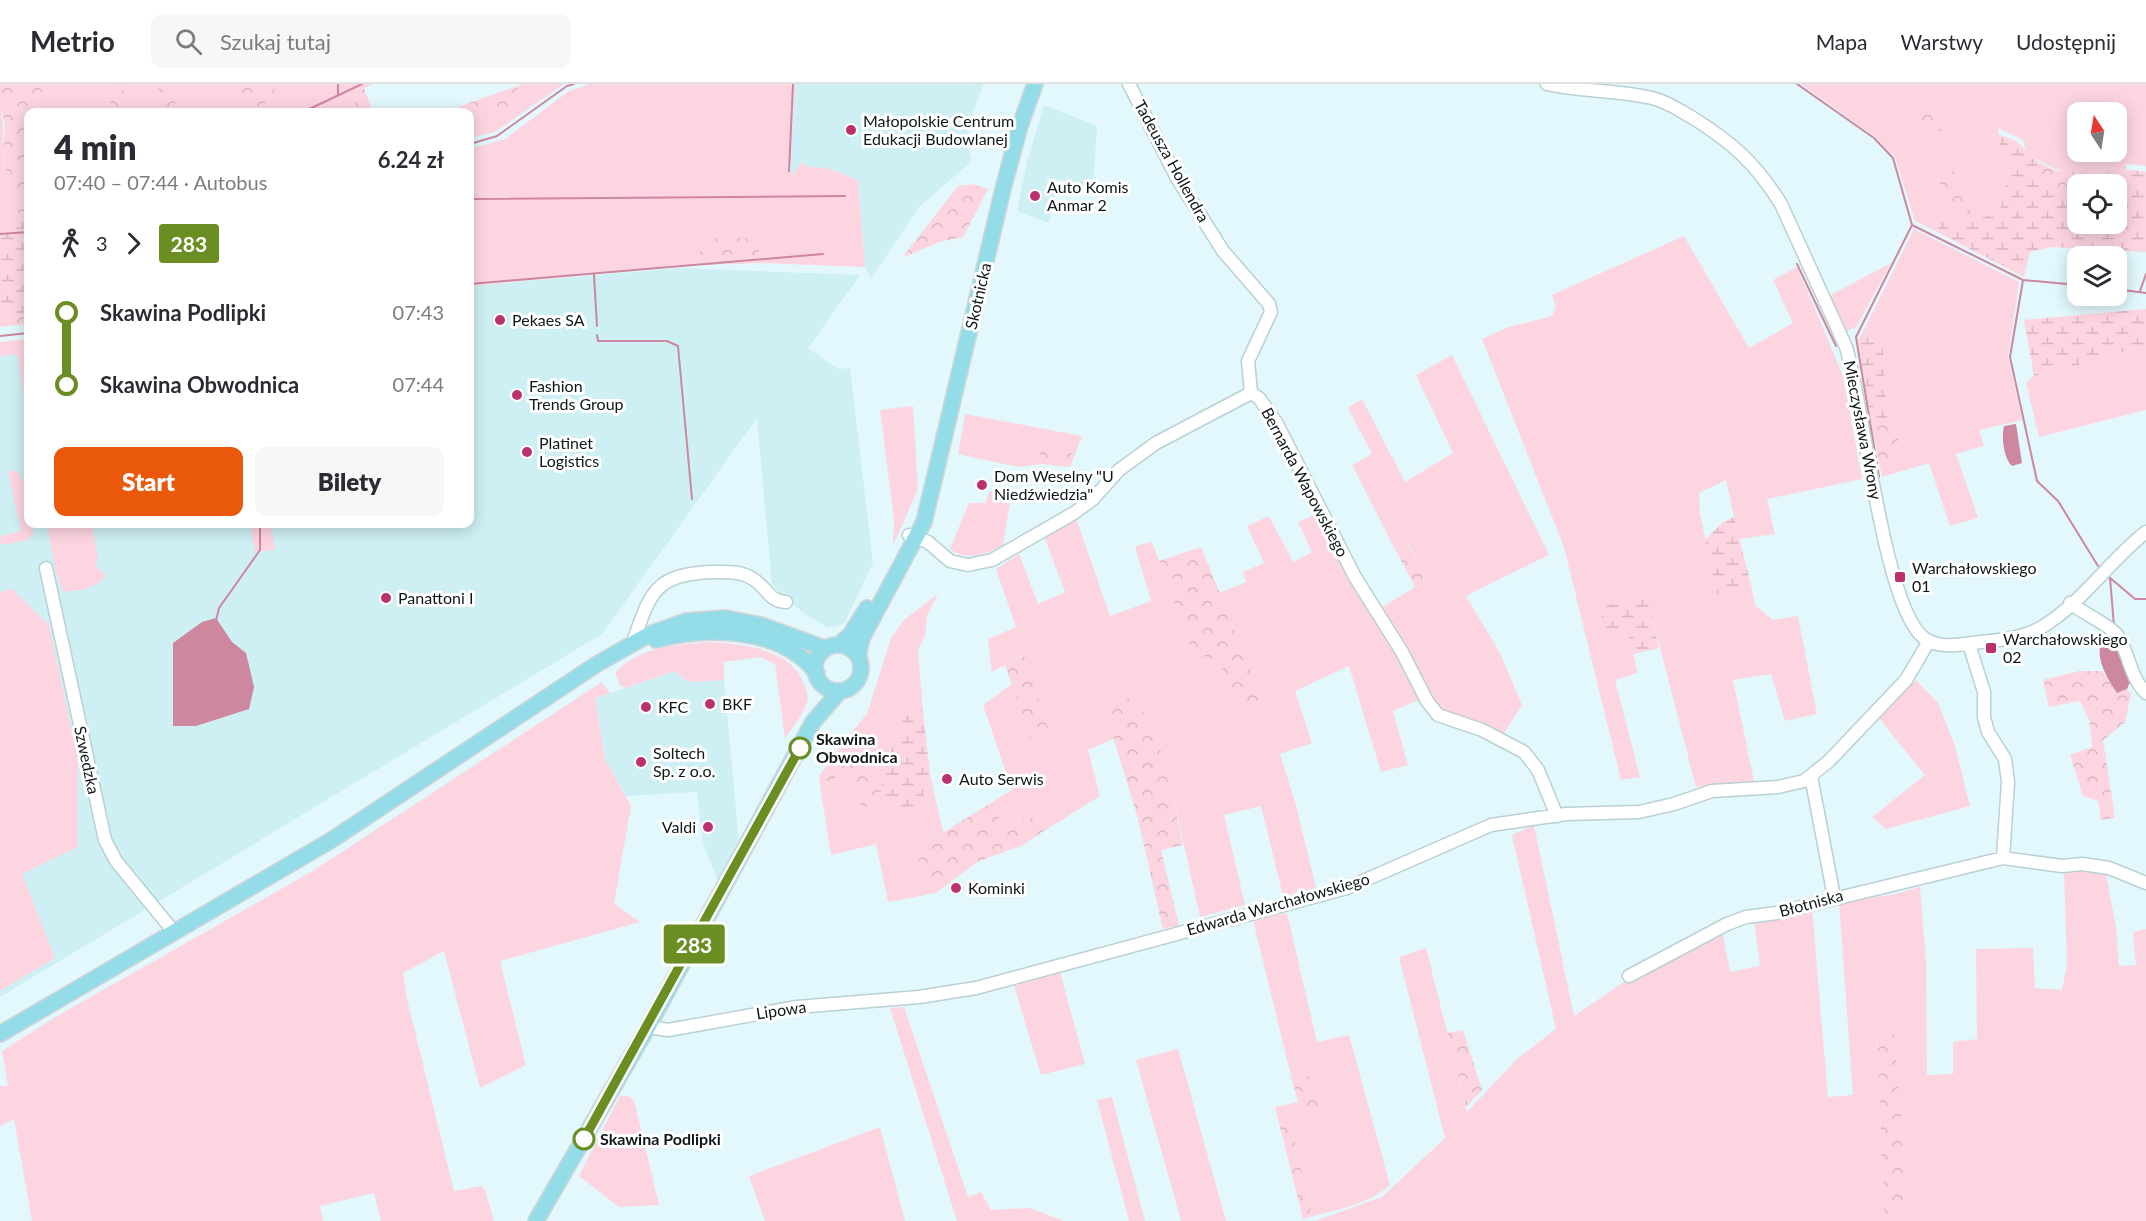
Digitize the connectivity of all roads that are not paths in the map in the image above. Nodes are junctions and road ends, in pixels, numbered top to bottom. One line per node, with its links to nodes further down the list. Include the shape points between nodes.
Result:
1 (1035, 84): 6 (main road, Skotnicka, via 1004,185 939,464 925,509 915,520)
2 (1129, 84): 4 (street, Tadeusza Hollendra, via 1177,178 1223,250 1269,304 1271,312 1248,361)
3 (1548, 84): 13 (street, Mieczysława Wrony, via 1624,93 1673,105 1726,139 1767,182 1781,204 1846,347 1865,450 1900,599 1914,627)
4 (1251, 393): 6 (street, Bernarda Wapowskiego, via 1156,443 1119,470 1093,499 1074,513 992,560 968,565 950,561 928,542); 24 (street, Bernarda Wapowskiego, via 1276,422 1355,577 1402,652 1426,700 1438,715 1482,730 1524,752 1538,770)
5 (2146, 532): 10 (street)
6 (913, 536): 8 (main road, Skotnicka)
7 (46, 568): 28 (street, Szwedzka, via 105,840 116,861)
8 (886, 585): 14 (main road); 18 (main road)
9 (786, 602): 11 (street, via 769,596 753,579 739,572 686,573 660,586)
10 (2070, 603): 15 (street, via 2030,632); 21 (street, via 2114,631 2137,684)
11 (643, 613): 12 (street, via 648,625); 16 (street)
12 (658, 631): 16 (main road); 17 (main road, via 686,621 725,618 761,625)
13 (1929, 641): 15 (street); 23 (street, Edwarda Warchałowskiego, via 1906,680)
14 (840, 644): 17 (main road); 18 (main road)
15 (1969, 644): 25 (street, via 1984,692 1988,732 2005,759 2008,782)
16 (630, 646): 19 (main road, via 688,633 744,634 801,656); 28 (main road, via 339,835)
17 (824, 648): 19 (main road, via 817,657)
18 (858, 656): 20 (main road, via 858,681 849,690)
19 (818, 677): 20 (main road, via 828,689); 22 (main road)
20 (839, 692): 22 (main road)
21 (2146, 693)
22 (813, 722): 31 (main road)
23 (1811, 776): 24 (street, Edwarda Warchałowskiego, via 1778,786 1712,790 1640,812); 27 (street)
24 (1557, 816): 30 (street, Edwarda Warchałowskiego, via 1474,831 1347,888 1002,982)
25 (2003, 858): 26 (street, Błotniska, via 2109,868); 27 (street, Błotniska)
26 (2146, 883)
27 (1833, 897): 29 (street, Błotniska, via 1727,924)
28 (174, 932): 32 (main road)
29 (1629, 976)
30 (916, 997): 31 (street, Lipowa, via 797,1007 668,1030)
31 (648, 1027): 33 (main road)
32 (0, 1034)
33 (536, 1221)

